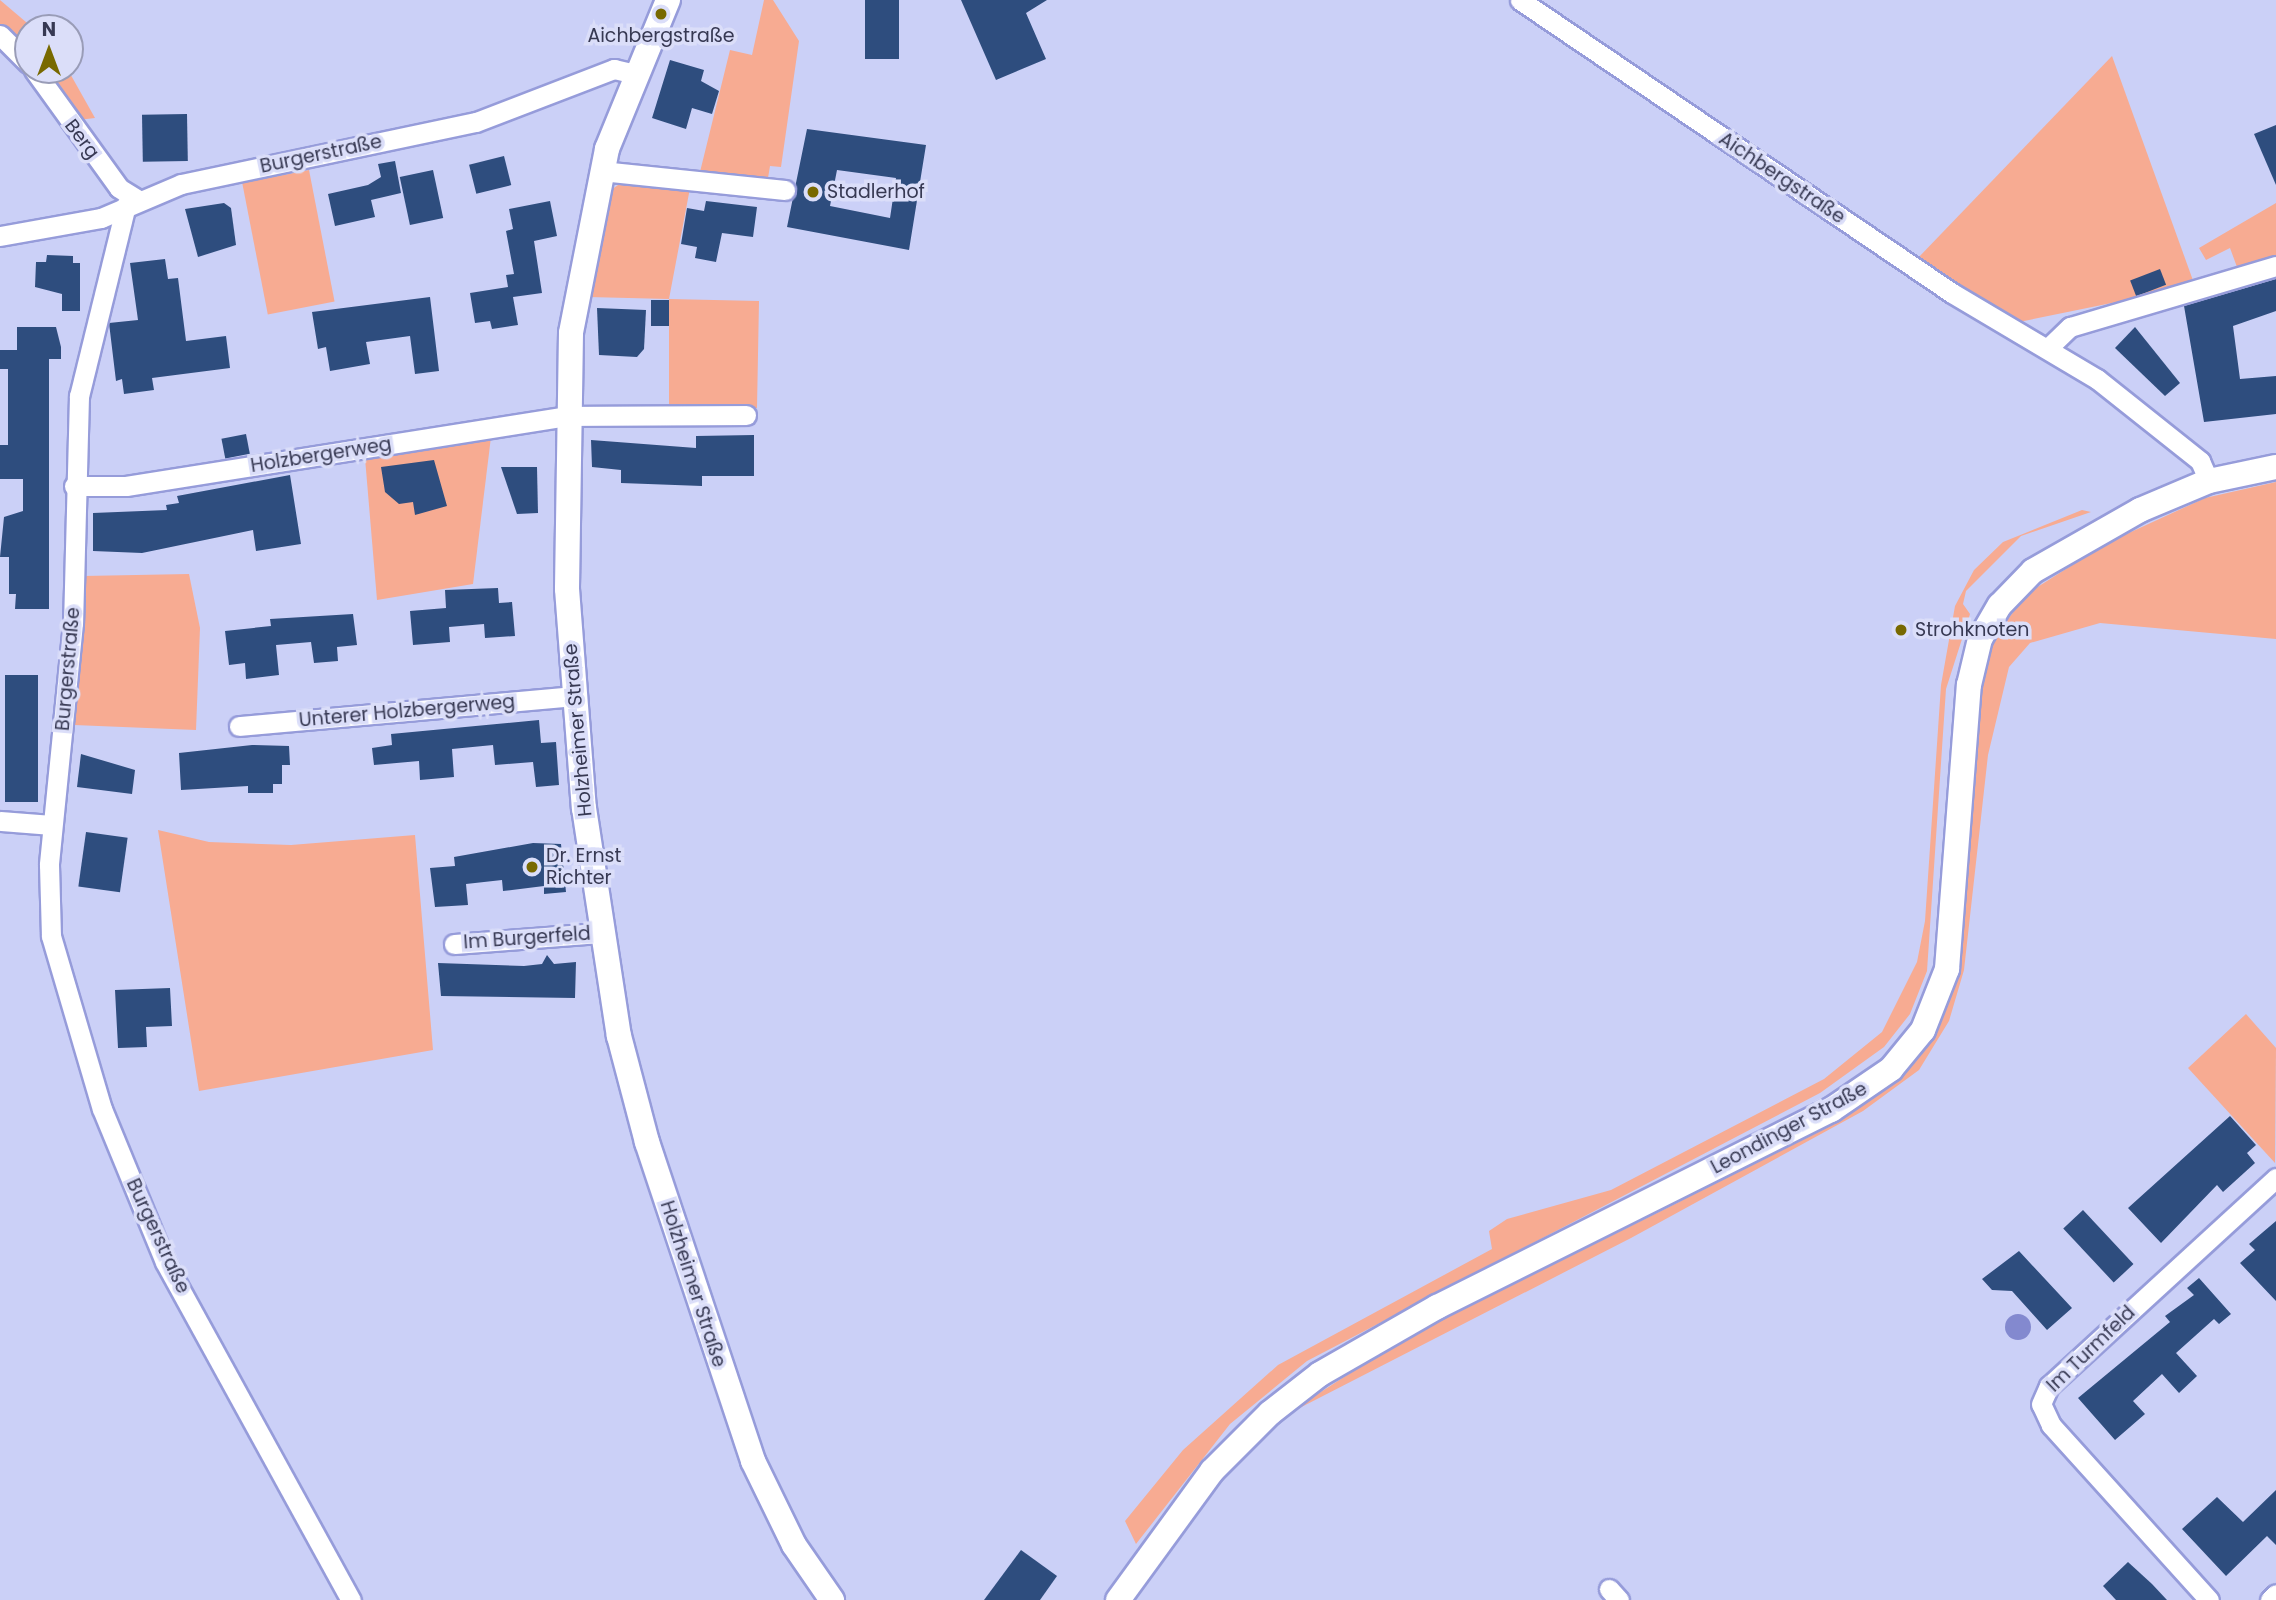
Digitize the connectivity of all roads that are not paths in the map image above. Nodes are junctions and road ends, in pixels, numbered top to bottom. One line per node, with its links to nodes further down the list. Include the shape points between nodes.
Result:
1 (668, 0): 5 (street, Holzheimer Straße)
2 (1520, 0): 12 (street, Aichbergstraße, via 1952,293)
3 (0, 35): 4 (street)
4 (14, 49)
5 (635, 74): 7 (street, Holzheimer Straße); 9 (street, Burgerstraße, via 614,69 476,122 181,184)
6 (44, 84): 9 (street, Berg)
7 (601, 171): 8 (street); 14 (street, Holzheimer Straße, via 571,333)
8 (785, 190)
9 (132, 202): 10 (street, via 101,218); 17 (street, Burgerstraße, via 85,356)
10 (0, 236)
11 (2276, 266): 12 (street, via 2070,327)
12 (2047, 349): 16 (street, Aichbergstraße, via 2176,439 2200,461)
13 (746, 415): 14 (street, Holzbergerweg)
14 (566, 416): 17 (street, Holzbergerweg, via 126,486); 18 (street, Holzheimer Straße)
15 (2276, 467): 16 (street, Leondinger Straße)
16 (2209, 481): 28 (street, Leondinger Straße, via 2058,554 2014,589 1986,629 1969,685 1947,969 1923,1030 1899,1060 1831,1110 1437,1307 1321,1374 1270,1413 1212,1471)
17 (74, 486): 21 (street, Burgerstraße, via 71,663)
18 (574, 696): 19 (street, Unterer Holzbergerweg); 22 (street, Holzheimer Straße)
19 (239, 726)
20 (0, 821): 21 (street)
21 (52, 825): 26 (street, Burgerstraße, via 51,936 102,1109 165,1262)
22 (600, 933): 23 (street, Im Burgerfeld); 27 (street, Holzheimer Straße, via 647,1142 733,1407 771,1504)
23 (454, 944)
24 (2276, 1178): 29 (street, Im Turmfeld, via 2049,1386 2041,1404 2050,1425)
25 (2276, 1594): 30 (street)
26 (351, 1600)
27 (832, 1600)
28 (1118, 1600)
29 (2209, 1600)
30 (2270, 1600)

